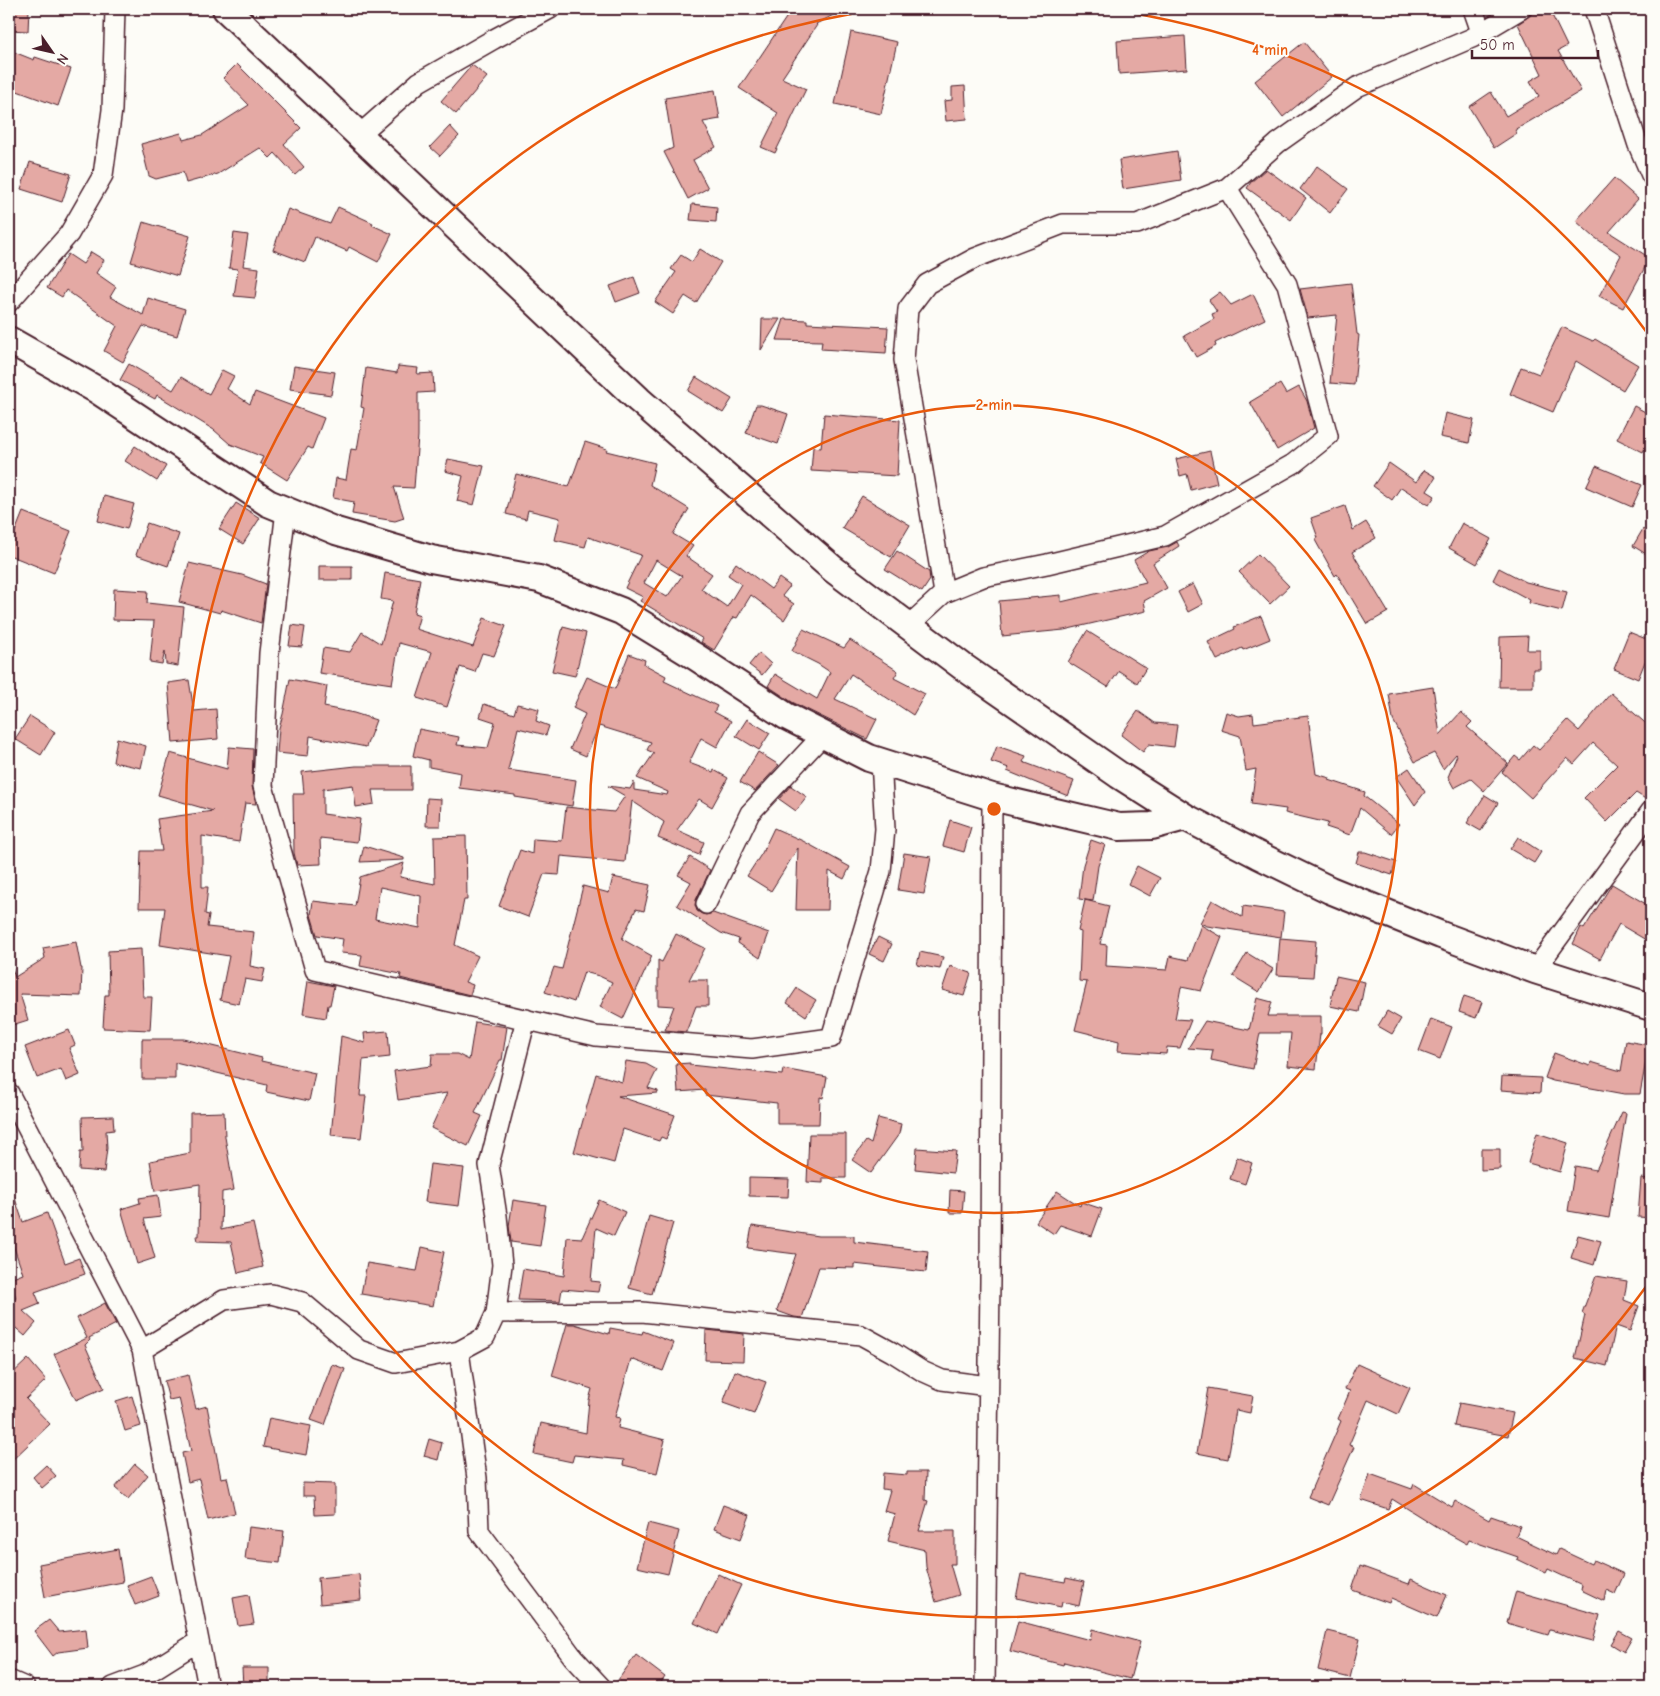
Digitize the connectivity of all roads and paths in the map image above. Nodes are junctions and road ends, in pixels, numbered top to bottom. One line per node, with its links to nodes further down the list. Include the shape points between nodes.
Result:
1 (115, 9): 11 (street, via 112,110 103,175 70,234)
2 (226, 9): 8 (main road)
3 (550, 9): 8 (street, via 419,82)
4 (1474, 9): 7 (street)
5 (1521, 9): 7 (street)
6 (1594, 9): 9 (street, via 1638,145)
7 (1481, 32): 10 (street, via 1357,87 1278,143)
8 (359, 135): 15 (main road, via 646,406 833,569)
9 (1651, 175)
10 (1226, 188): 14 (street, via 1138,224 1063,224 975,258 927,284 908,309 904,360); 14 (street, via 1287,284 1328,436 1293,464 1165,536 983,577)
11 (9, 302)
12 (9, 340): 13 (main road, via 97,390 268,503)
13 (286, 510): 16 (main road, via 336,531 431,559 539,579 621,611 786,716); 24 (street, via 269,653 263,786 315,970)
14 (944, 593): 15 (street)
15 (908, 626): 20 (main road, via 1119,776)
16 (823, 735): 17 (main road); 21 (street, via 750,812)
17 (881, 761): 18 (main road); 24 (street, via 885,829 881,871 831,1038 752,1049 596,1036)
18 (992, 797): 20 (main road, via 1119,828 1152,826); 29 (street)
19 (1651, 811): 22 (street)
20 (1185, 817): 22 (main road, via 1330,890)
21 (706, 904)
22 (1535, 970): 23 (main road)
23 (1651, 1007)
24 (526, 1019): 26 (street, via 489,1166 502,1265)
25 (9, 1093): 27 (street)
26 (496, 1313): 28 (street, via 484,1337); 29 (street, via 642,1312 861,1335 922,1372 942,1380)
27 (142, 1350): 28 (street, via 224,1300 272,1294 302,1302 359,1350 396,1363); 30 (street)
28 (459, 1350): 35 (street, via 477,1478 479,1532 573,1657)
29 (988, 1386): 36 (street)
30 (199, 1641): 33 (street, via 145,1675); 34 (street)
31 (9, 1680): 32 (street)
32 (25, 1687)
33 (113, 1687)
34 (208, 1687)
35 (601, 1687)
36 (985, 1687)

